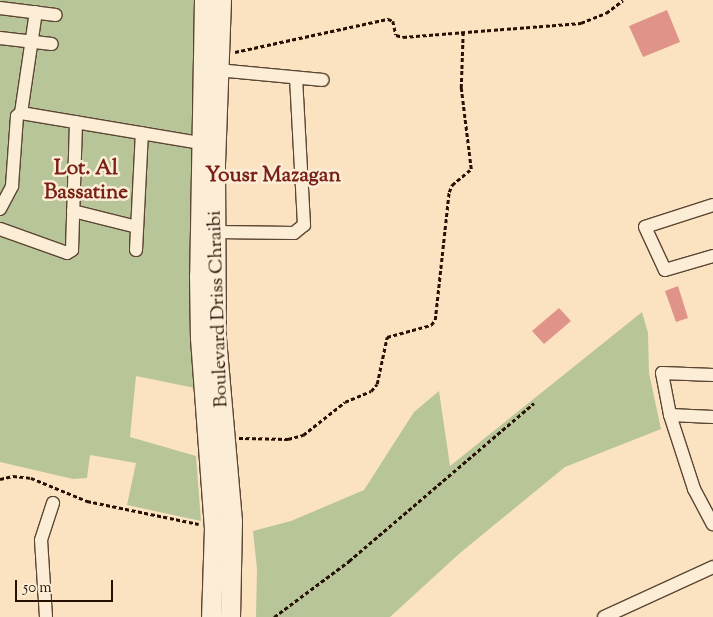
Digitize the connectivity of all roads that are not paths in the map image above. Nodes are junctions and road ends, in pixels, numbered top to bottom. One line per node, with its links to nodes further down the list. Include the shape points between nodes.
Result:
1 (204, 0): 15 (main road, Boulevard Driss Chraibi)
2 (221, 0): 9 (main road, Boulevard Driss Chraibi)
3 (0, 8): 4 (street)
4 (36, 12): 5 (street); 7 (street)
5 (56, 15)
6 (0, 38): 7 (street)
7 (32, 41): 8 (street); 12 (street)
8 (52, 44)
9 (218, 62): 10 (street); 21 (main road, Boulevard Driss Chraibi)
10 (296, 79): 11 (street); 21 (street, via 304,225 294,233)
11 (323, 80)
12 (21, 113): 13 (street); 17 (street, via 18,116 12,186)
13 (76, 122): 14 (street); 18 (street)
14 (142, 133): 15 (street); 19 (street)
15 (200, 143): 24 (main road, Boulevard Driss Chraibi)
16 (713, 205): 23 (street, via 645,227 665,270)
17 (0, 209)
18 (73, 212): 19 (street); 20 (street, via 72,250 68,253)
19 (137, 227): 22 (street)
20 (0, 229)
21 (216, 232): 24 (main road, Boulevard Driss Chraibi)
22 (136, 250)
23 (713, 256)
24 (208, 338): 26 (main road, Boulevard Driss Chraibi)
25 (713, 375): 27 (street, via 662,373)
26 (211, 376): 34 (main road, Boulevard Driss Chraibi, via 214,528); 35 (main road, Boulevard Driss Chraibi, via 225,439 232,521)
27 (670, 415): 28 (street); 30 (street, via 694,488)
28 (713, 416)
29 (53, 503): 33 (street, via 41,540)
30 (713, 524)
31 (713, 567): 32 (street)
32 (625, 612): 36 (street)
33 (46, 617)
34 (211, 617)
35 (230, 617)
36 (604, 617)

